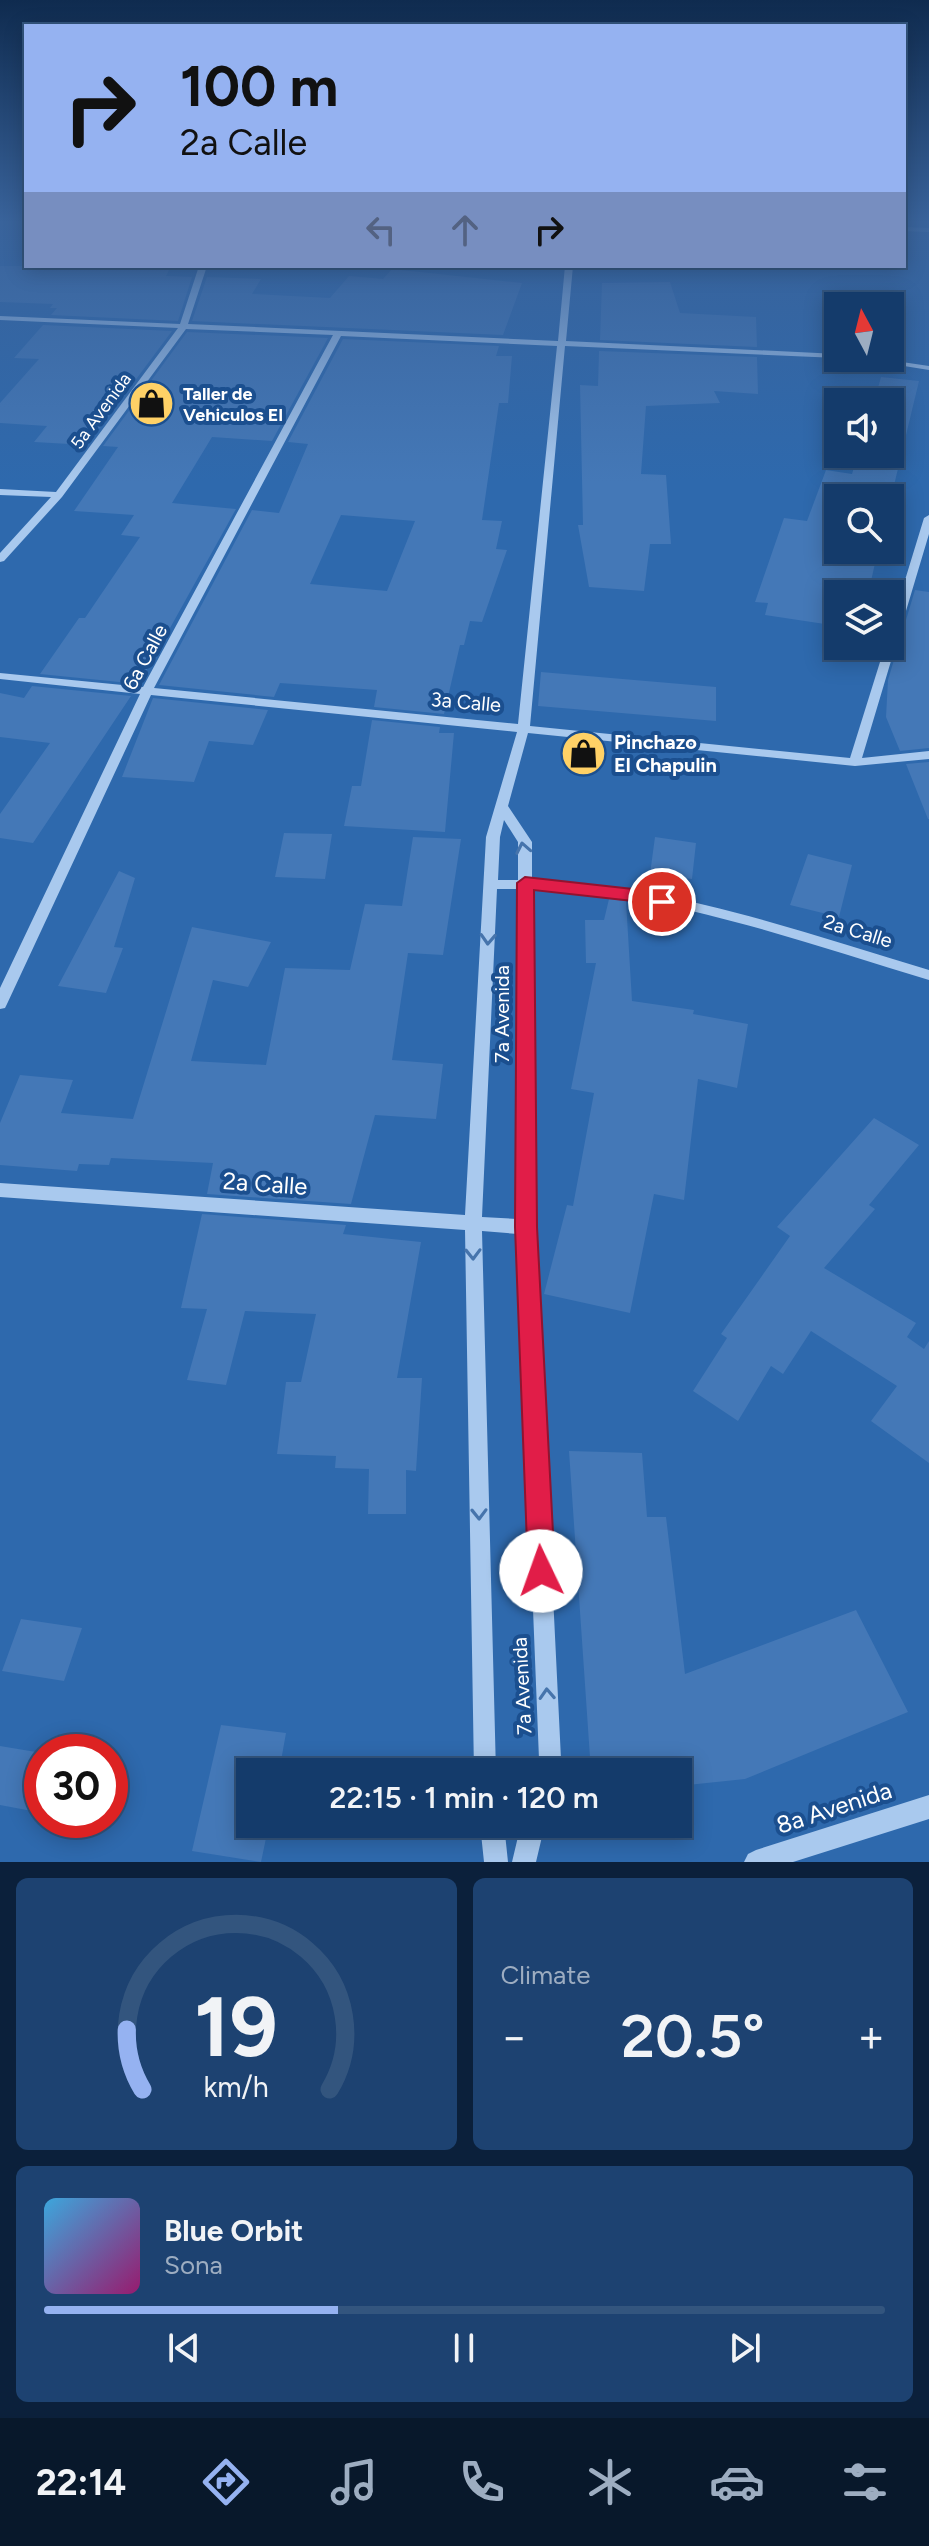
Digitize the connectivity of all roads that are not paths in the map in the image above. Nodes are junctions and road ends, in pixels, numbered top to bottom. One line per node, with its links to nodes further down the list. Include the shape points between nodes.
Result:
1 (189, 309): 4 (street, 5a Avenida)
2 (565, 309): 6 (street)
3 (0, 318): 4 (street)
4 (183, 327): 5 (street); 11 (street, 5a Avenida)
5 (337, 335): 6 (street); 15 (street, 6a Calle)
6 (562, 342): 7 (street); 16 (street)
7 (824, 355)
8 (904, 364): 9 (street)
9 (929, 368)
10 (0, 492): 11 (street)
11 (59, 495): 13 (street, 5a Avenida)
12 (929, 518): 18 (street)
13 (0, 559)
14 (0, 676): 15 (street, 3a Calle)
15 (146, 693): 16 (street, 3a Calle); 23 (street, 6a Calle)
16 (524, 727): 18 (street, 3a Calle); 19 (street)
17 (929, 755): 18 (street, 3a Calle)
18 (855, 762)
19 (502, 806): 20 (street, 7a Avenida, one-way to 19, via 525,842); 21 (street, via 493,837)
20 (525, 883): 21 (street, 2a Calle); 22 (street, 2a Calle, via 633,895); 26 (street, 7a Avenida)
21 (491, 884): 25 (street, one-way to 25)
22 (929, 975)
23 (0, 1004)
24 (0, 1190): 25 (street, 2a Calle)
25 (473, 1222): 26 (street, 2a Calle); 27 (street, one-way to 27)
26 (526, 1227): 28 (street, 7a Avenida, one-way to 26)
27 (485, 1758)
28 (550, 1758)
29 (929, 1807): 34 (street, 8a Avenida)
30 (493, 1838): 32 (street)
31 (530, 1838): 33 (street)
32 (496, 1862)
33 (524, 1862)
34 (756, 1862)

